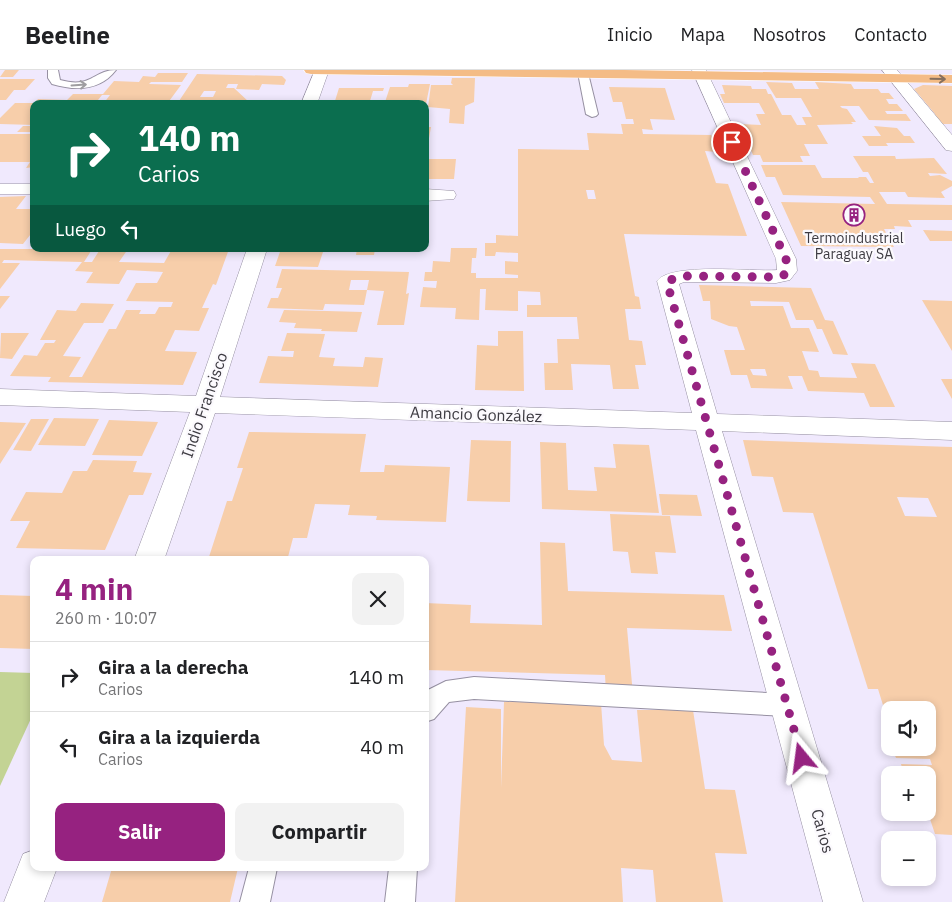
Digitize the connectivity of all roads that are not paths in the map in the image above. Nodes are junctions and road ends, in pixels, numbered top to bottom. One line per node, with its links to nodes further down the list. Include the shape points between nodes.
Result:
1 (53, 70): 2 (lane, one-way to 2, via 56,82 67,86 98,82)
2 (111, 70)
3 (311, 70): 4 (main road)
4 (322, 70): 5 (main road); 12 (street)
5 (492, 71): 7 (main road)
6 (643, 72): 7 (main road); 8 (main road)
7 (583, 73): 13 (lane)
8 (700, 73): 9 (main road); 22 (street, Carios, via 786,259 787,271 776,277 681,276 668,281)
9 (814, 74): 10 (main road)
10 (893, 74): 11 (main road, one-way to 11); 14 (street)
11 (952, 79)
12 (311, 100)
13 (592, 114)
14 (952, 146)
15 (0, 189): 16 (street)
16 (30, 189)
17 (429, 195): 18 (street)
18 (447, 195)
19 (256, 252): 21 (street, Indio Francisco)
20 (0, 397): 21 (street, Amancio González)
21 (206, 403): 22 (street, Amancio González); 24 (street, Indio Francisco)
22 (707, 424): 23 (street, Amancio González); 26 (street, Carios)
23 (952, 431)
24 (150, 556)
25 (429, 704): 26 (lane, via 446,691 474,688)
26 (787, 705): 33 (street, Carios)
27 (36, 871): 30 (street)
28 (262, 871): 31 (lane)
29 (404, 871): 32 (lane)
30 (24, 902)
31 (255, 902)
32 (400, 902)
33 (843, 902)

